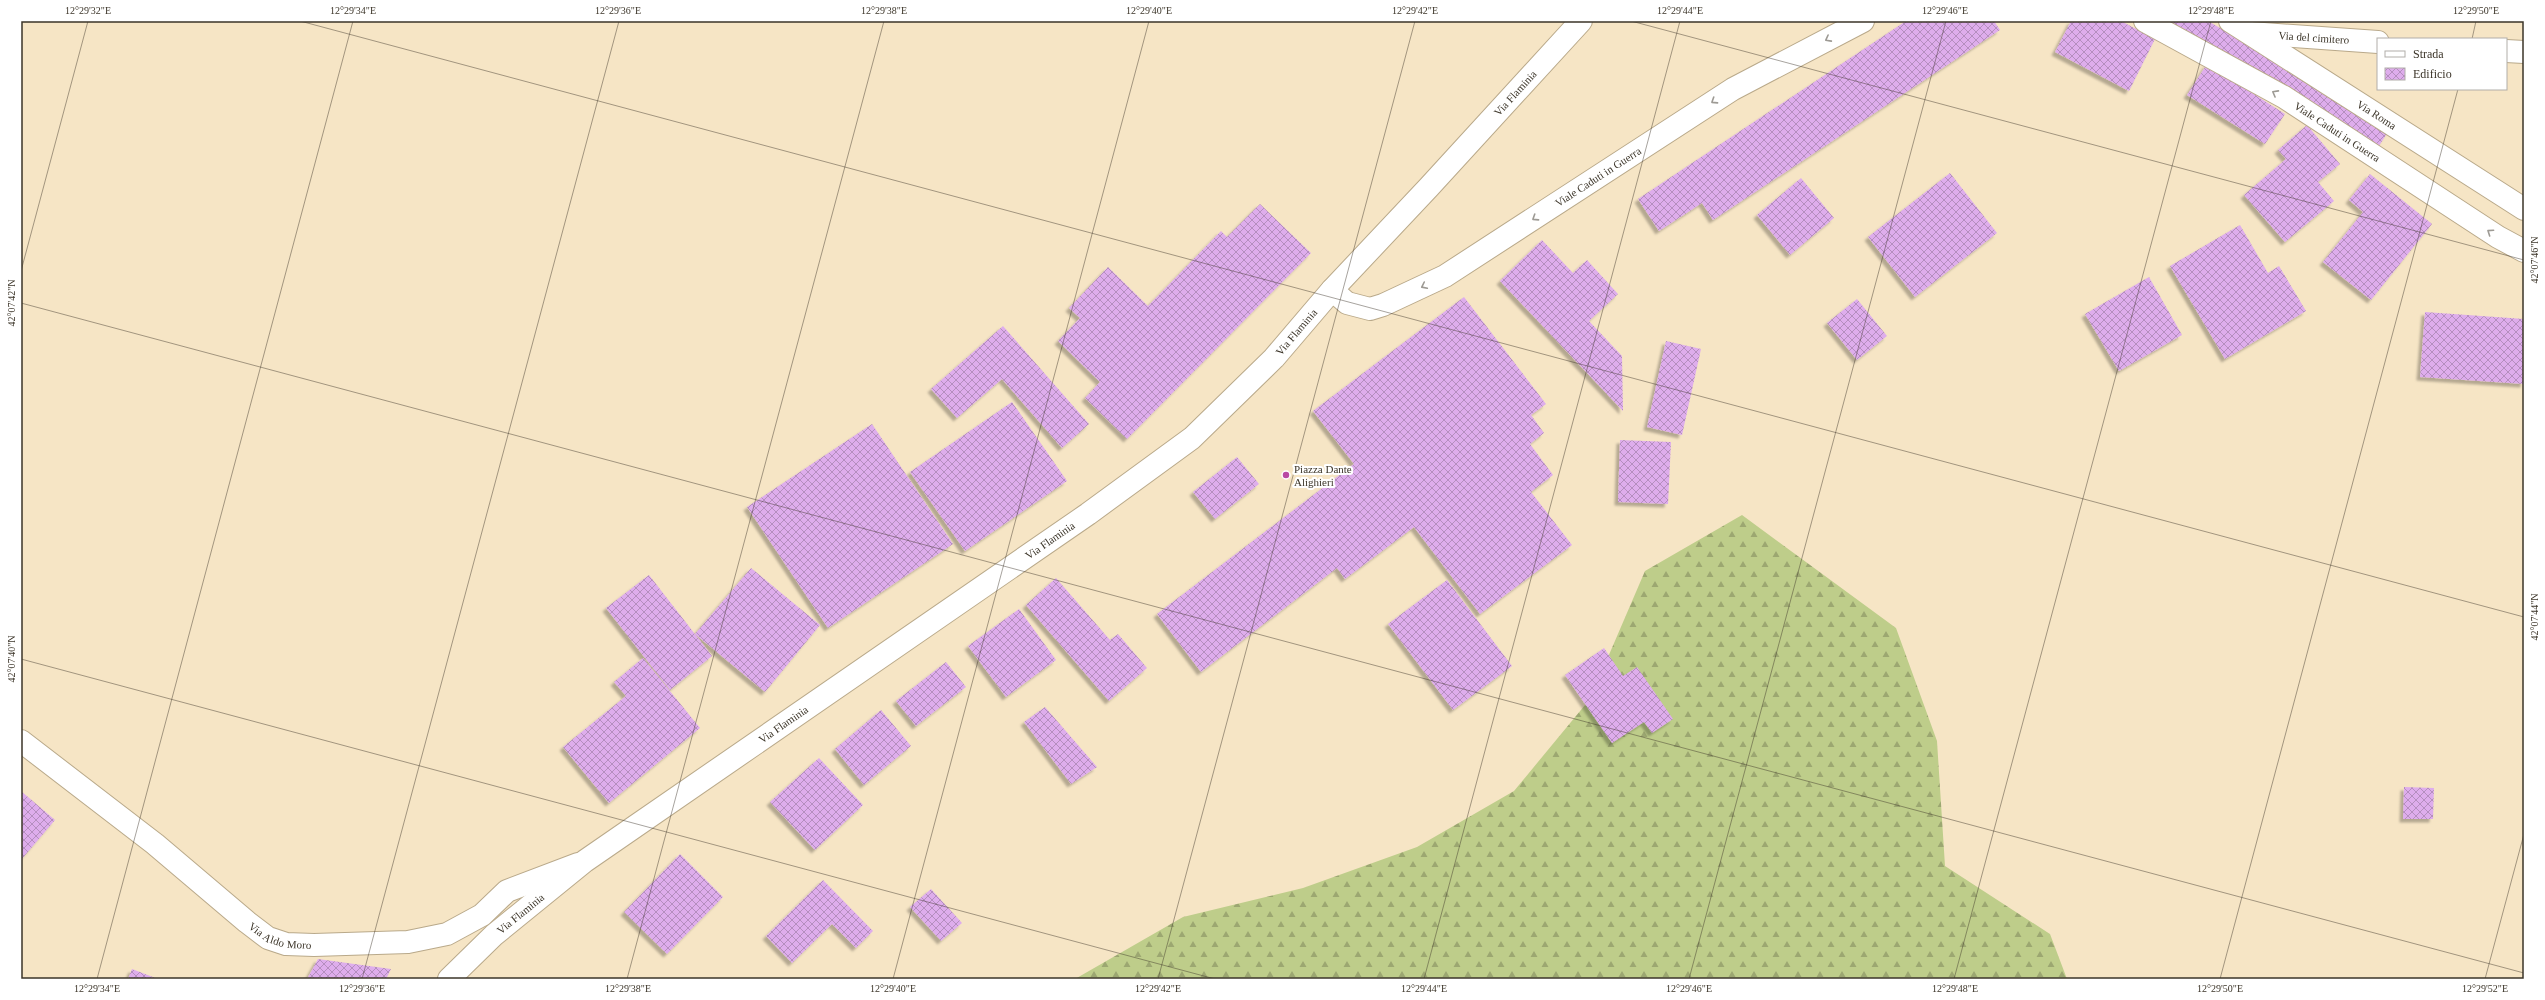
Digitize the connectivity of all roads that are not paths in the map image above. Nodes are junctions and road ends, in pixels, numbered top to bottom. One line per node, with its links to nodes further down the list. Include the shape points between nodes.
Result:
1 (1863, 21): 11 (street, Viale Caduti in Guerra, one-way to 11, via 1733,89 1445,276 1370,309 1347,303)
2 (2145, 21): 10 (street, Viale Caduti in Guerra, one-way to 2, via 2498,237 2284,97)
3 (2230, 21): 5 (street, Via Roma)
4 (1575, 23): 11 (street, Via Flaminia, via 1430,187)
5 (2250, 33): 6 (street, Via del cimitero); 9 (street, Via Roma)
6 (2377, 42)
7 (2507, 51): 8 (street)
8 (2524, 52)
9 (2524, 209)
10 (2524, 251)
11 (1332, 290): 13 (street, Via Flaminia, via 1274,358 1192,438 1081,518)
12 (21, 741): 13 (street, Via Aldo Moro, via 155,844 247,922 268,938 286,944 408,942 447,934 482,915 507,891)
13 (585, 861): 14 (street, Via Flaminia, via 494,935)
14 (449, 979)

